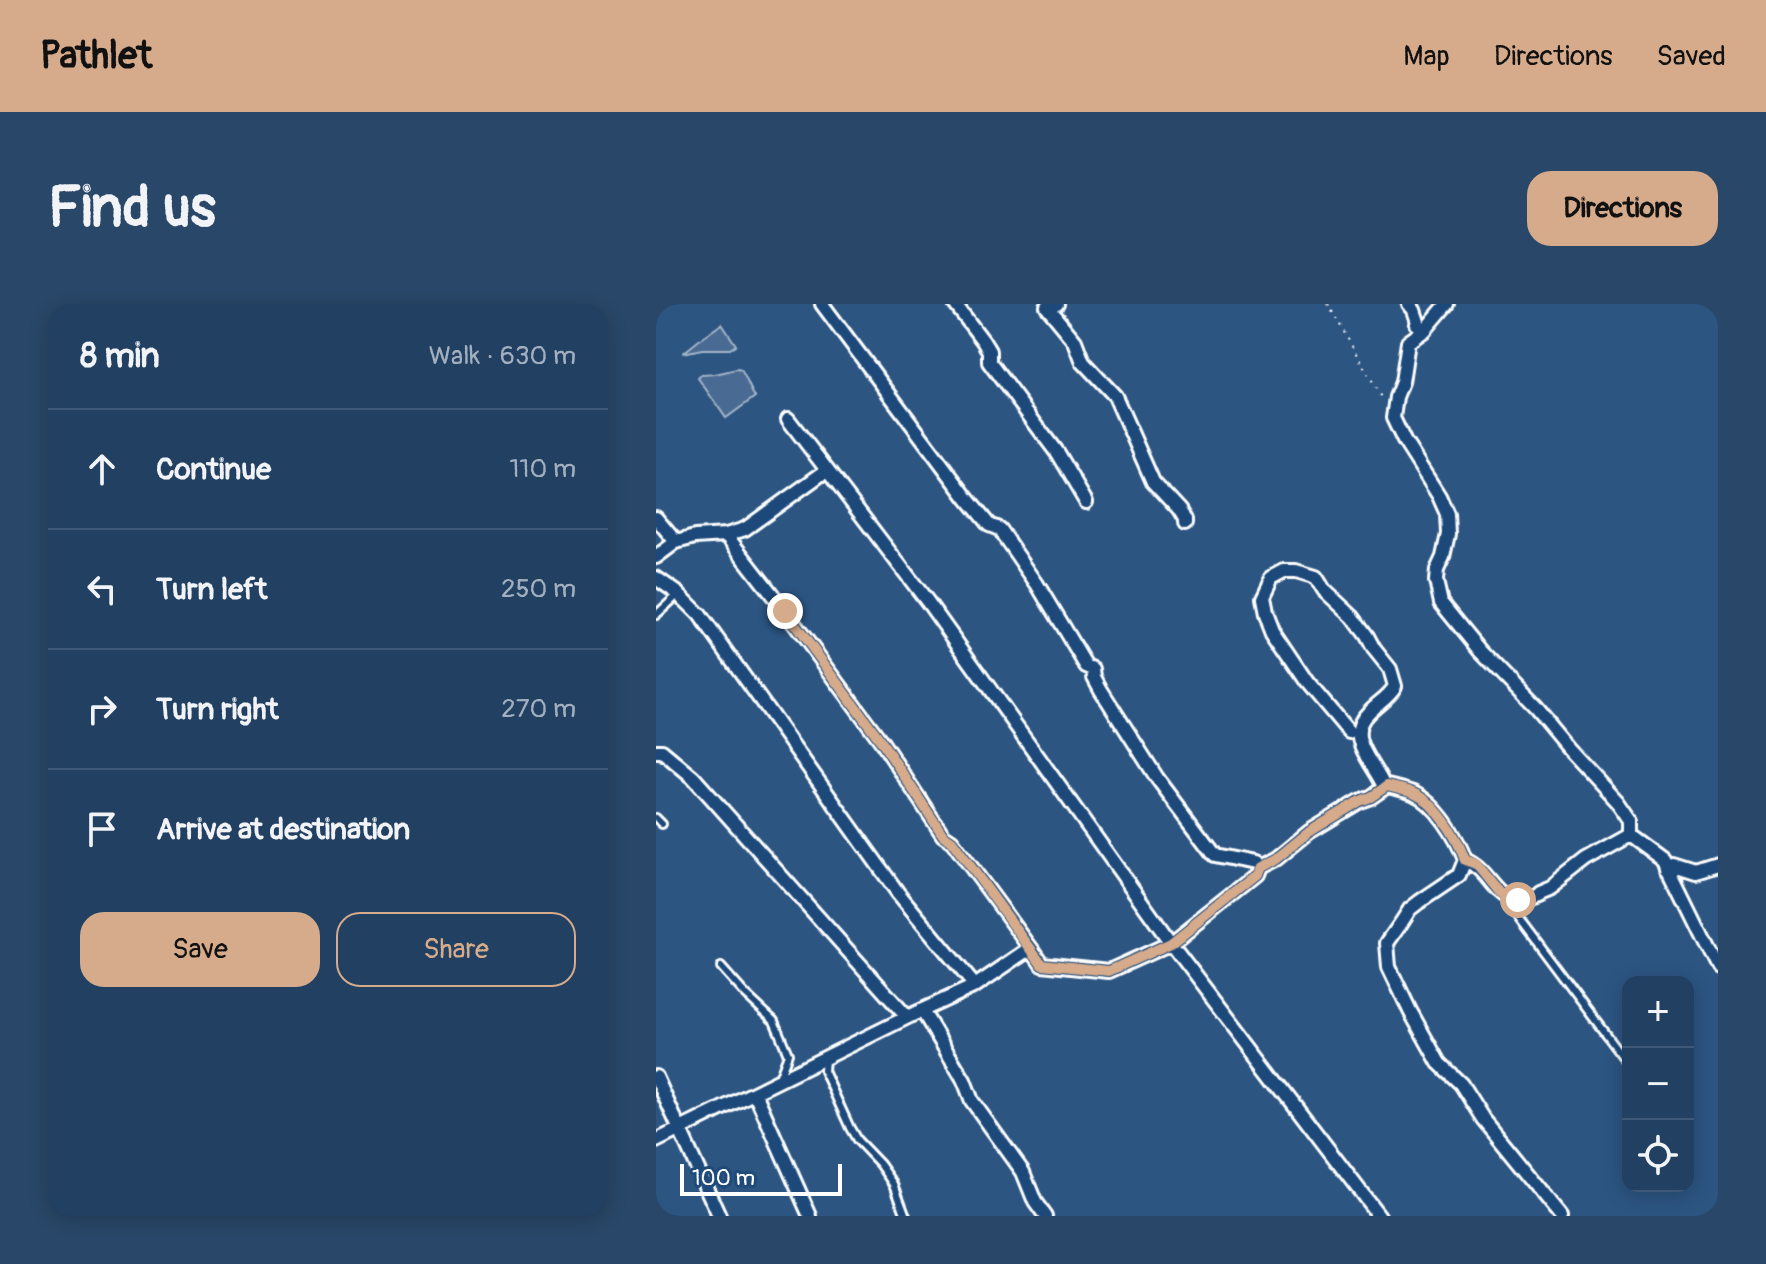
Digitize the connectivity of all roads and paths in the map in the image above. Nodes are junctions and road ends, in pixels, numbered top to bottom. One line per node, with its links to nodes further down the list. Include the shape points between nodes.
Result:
1 (822, 304): 26 (street, via 967,498 989,525 999,529 1086,666 1093,669 1157,778 1208,847 1215,855)
2 (955, 304): 11 (street)
3 (1328, 304): 8 (path)
4 (1409, 304): 7 (street)
5 (1447, 304): 7 (street)
6 (1049, 305): 13 (street, via 1083,362 1115,396 1153,482)
7 (1425, 330): 8 (street, via 1408,342)
8 (1393, 418): 23 (street, via 1447,514 1448,534 1436,581 1441,603 1618,802 1631,821)
9 (788, 419): 10 (street)
10 (827, 470): 14 (street, via 745,529); 29 (street)
11 (1086, 502)
12 (656, 518): 15 (street)
13 (1185, 524)
14 (726, 535): 15 (street); 30 (street)
15 (676, 542): 16 (street)
16 (656, 557)
17 (656, 578): 18 (street)
18 (679, 594): 19 (lane); 33 (street, via 700,615 898,893)
19 (656, 615)
20 (1349, 732): 22 (street, via 1272,630 1262,597 1274,574 1296,571 1316,577 1390,669 1395,686 1362,718 1358,732)
21 (656, 751): 34 (street, via 693,777)
22 (1384, 787): 24 (street, via 1415,794 1436,810); 26 (street)
23 (1631, 835): 27 (street); 28 (street, via 1537,895 1518,900)
24 (1465, 860): 28 (street, via 1476,864); 47 (street, via 1459,875 1410,909 1387,943 1389,967 1439,1063)
25 (1718, 865): 27 (street, via 1696,872)
26 (1258, 868): 29 (street, via 1255,876)
27 (1668, 868): 32 (street)
28 (1500, 894): 35 (lane)
29 (1171, 943): 30 (street, via 1109,971 1042,964); 46 (street)
30 (1031, 948): 33 (street)
31 (721, 967): 38 (lane, via 774,1021 788,1054)
32 (1718, 968)
33 (975, 986): 34 (street)
34 (910, 1016): 36 (street); 45 (street, via 923,1012)
35 (1622, 1056)
36 (826, 1058): 38 (street); 44 (lane, via 824,1071 844,1117 894,1184)
37 (656, 1077): 40 (street)
38 (777, 1081): 39 (street)
39 (755, 1093): 40 (street); 43 (street)
40 (680, 1129): 41 (street); 42 (street)
41 (656, 1141)
42 (719, 1216)
43 (810, 1216)
44 (906, 1216)
45 (1045, 1216)
46 (1379, 1216)
47 (1562, 1216)

